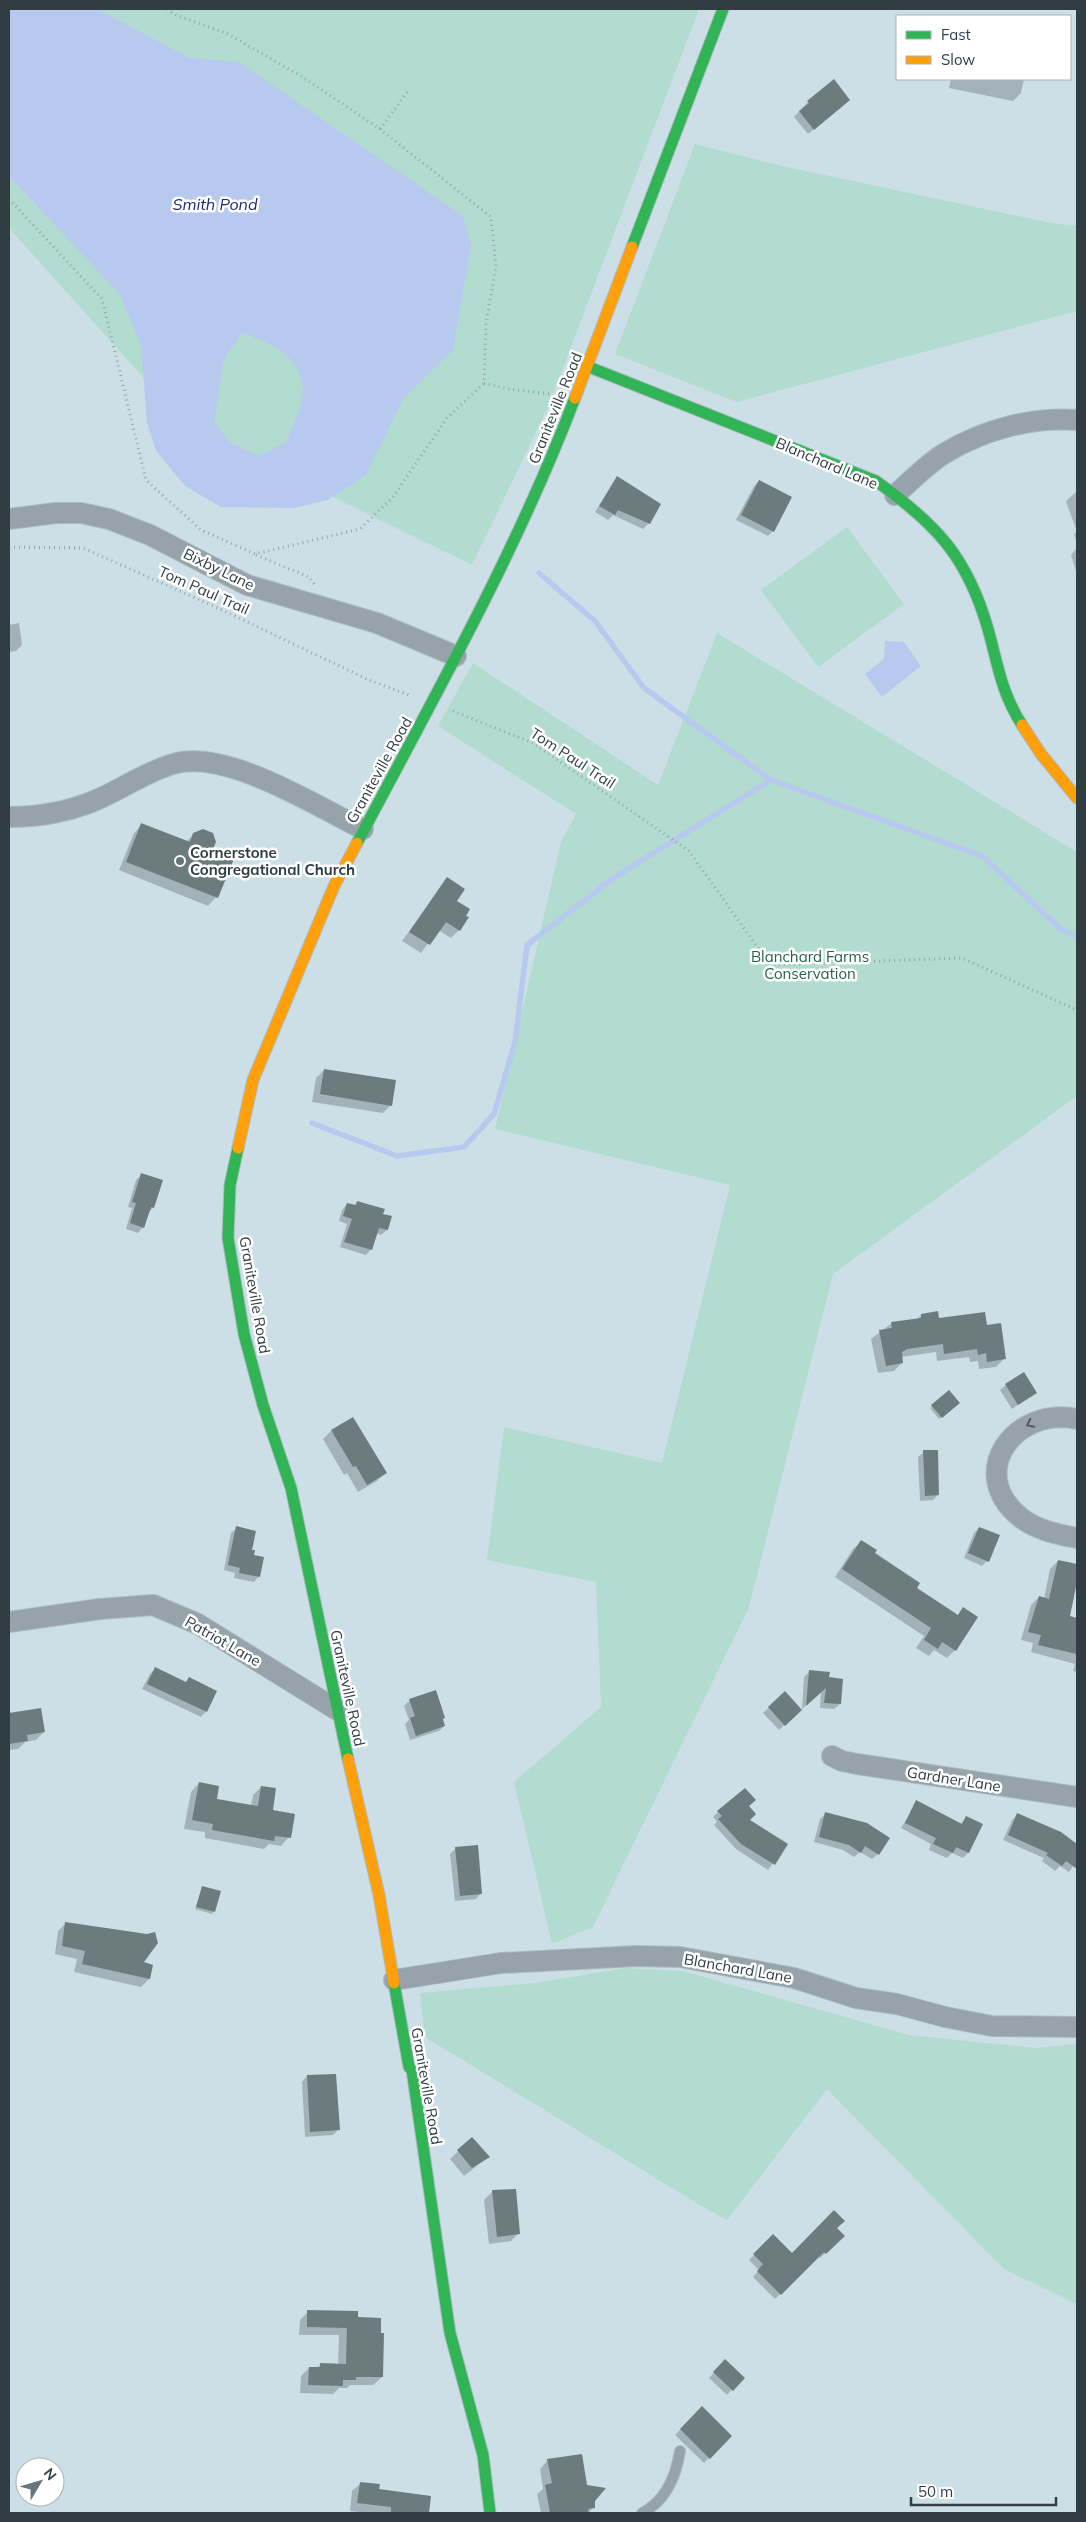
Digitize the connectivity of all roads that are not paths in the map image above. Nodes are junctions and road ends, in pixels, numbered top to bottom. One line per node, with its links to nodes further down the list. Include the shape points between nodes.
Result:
1 (723, 9): 2 (main road, Graniteville Road)
2 (589, 367): 4 (main road, Blanchard Lane, via 876,481); 6 (main road, Graniteville Road, via 552,458 486,602)
3 (1077, 420): 4 (street, via 1052,418 1016,424 973,439 944,453)
4 (895, 495): 7 (main road, Blanchard Lane, via 919,514 960,560 979,599 997,669 1010,704 1038,749)
5 (9, 519): 6 (street, Bixby Lane, via 56,513 82,513 110,519 150,535 247,585 378,623)
6 (456, 656): 9 (main road, Graniteville Road)
7 (1077, 798)
8 (9, 816): 9 (street, via 61,812 94,801 174,764 196,762 243,770)
9 (363, 829): 13 (main road, Graniteville Road, via 334,886 253,1080 230,1185 228,1231 244,1334 263,1405 291,1488)
10 (1077, 1419): 11 (street, one-way to 11, via 1031,1422 1006,1444 998,1470 1003,1497 1021,1518 1050,1532)
11 (1077, 1538)
12 (9, 1622): 13 (street, Patriot Lane, via 153,1605 198,1624)
13 (337, 1710): 16 (main road, Graniteville Road)
14 (832, 1756): 15 (street, Gardner Lane, via 857,1764)
15 (1077, 1797)
16 (394, 1980): 17 (street, Blanchard Lane, via 501,1963 637,1956 680,1958 794,1978 856,1998 992,2026); 19 (main road, Graniteville Road, via 412,2070 450,2333 483,2455)
17 (1077, 2027)
18 (680, 2451): 20 (lane, via 677,2471 668,2490)
19 (490, 2513)
20 (642, 2513)

